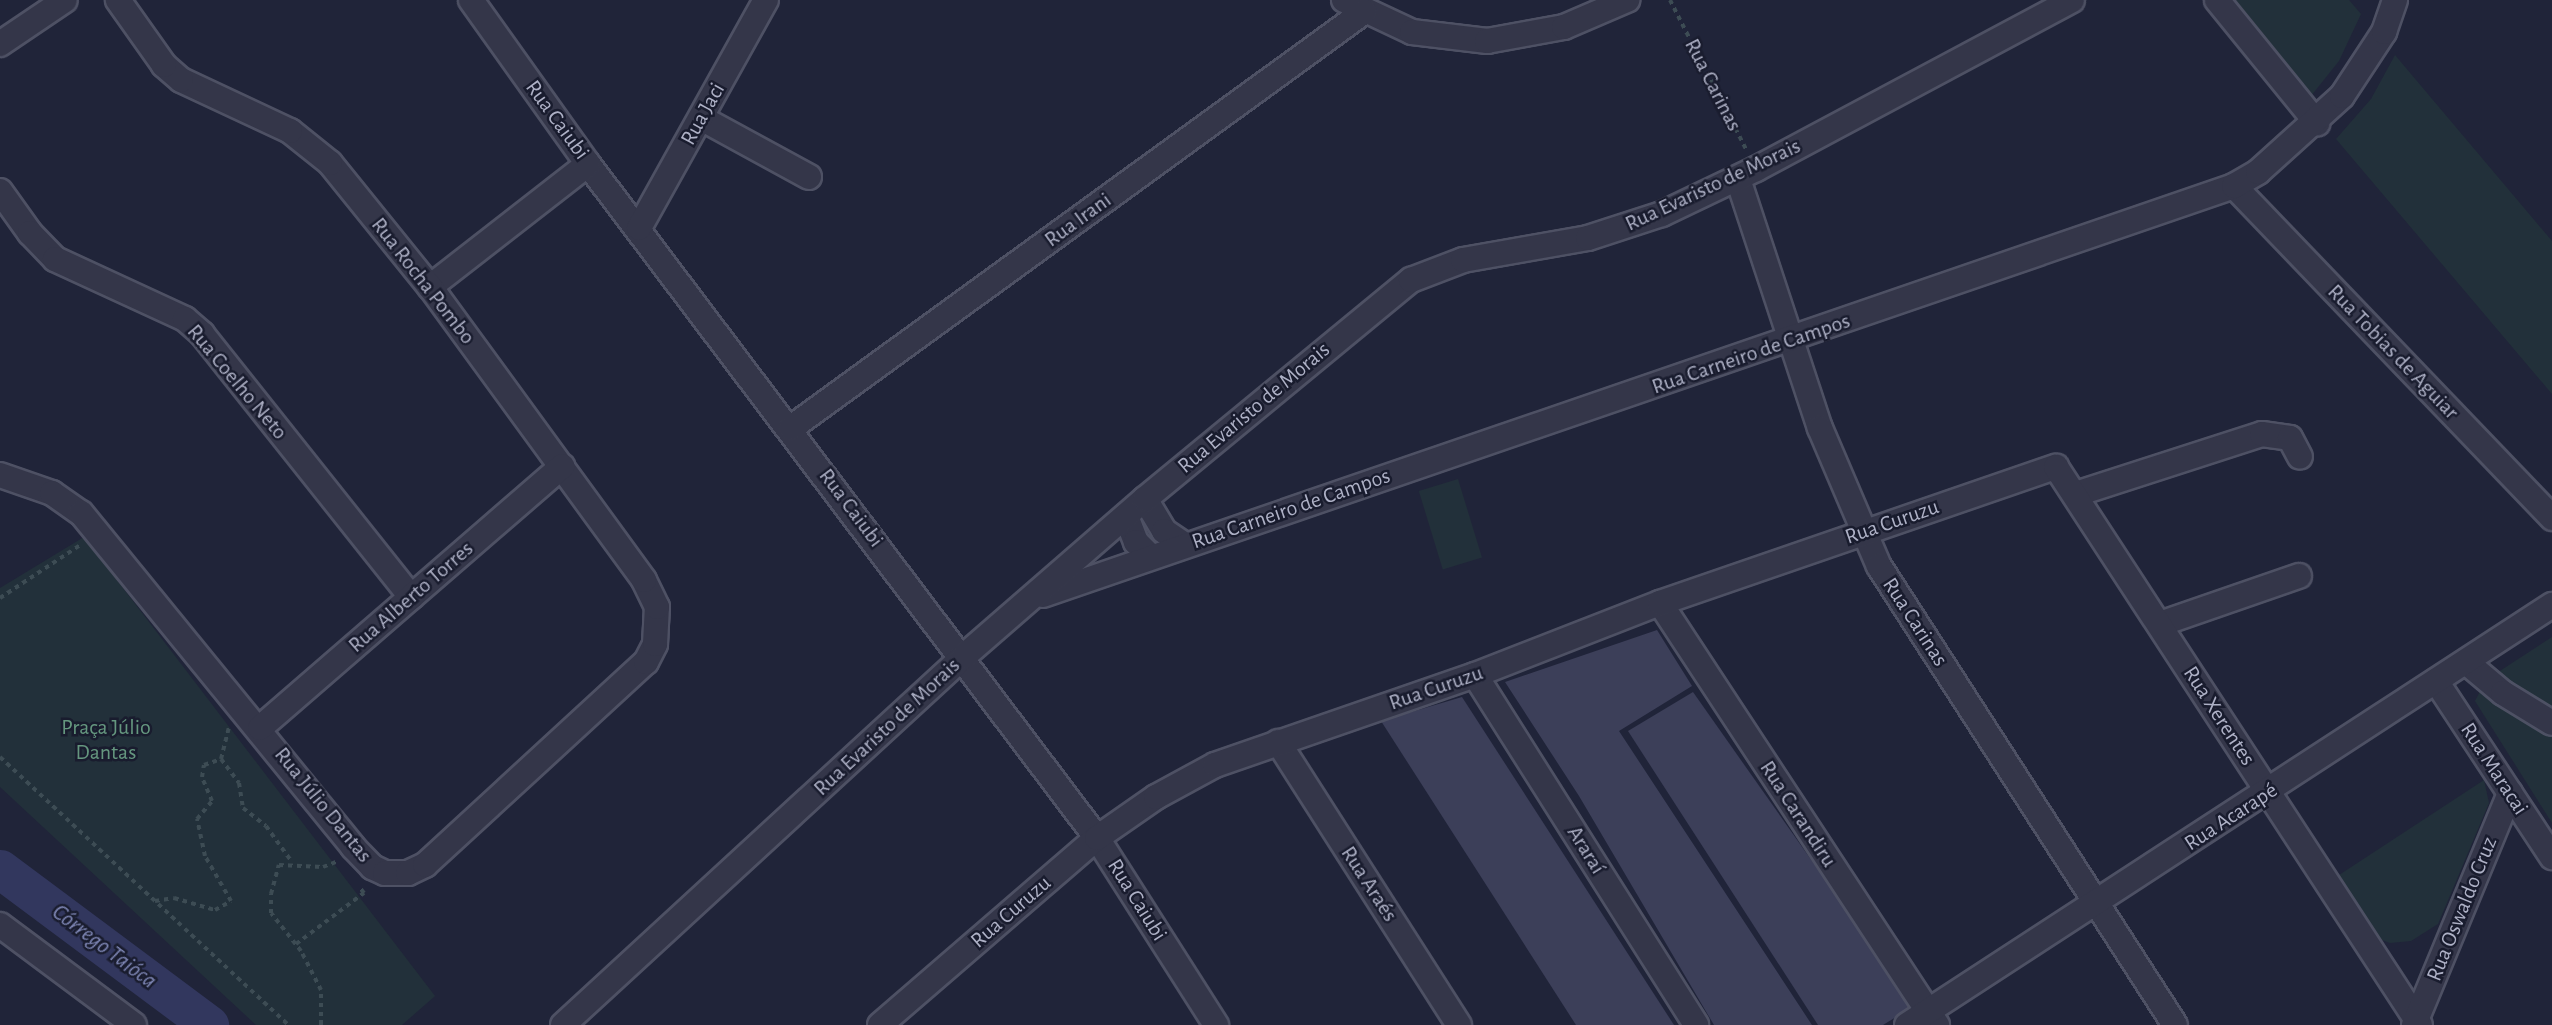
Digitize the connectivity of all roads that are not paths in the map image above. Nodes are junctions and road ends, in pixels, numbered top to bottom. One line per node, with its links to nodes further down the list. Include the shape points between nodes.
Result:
1 (65, 0): 11 (street)
2 (118, 0): 20 (street, Rua Rocha Pombo, via 164,65 181,80 290,131 330,163)
3 (471, 0): 14 (street, Rua Caiubi)
4 (766, 0): 12 (street, Rua Jaci)
5 (1344, 0): 10 (street)
6 (1627, 0): 10 (street, via 1564,27 1487,41 1412,32)
7 (2072, 0): 15 (street, Rua Evaristo de Morais)
8 (2217, 0): 13 (street)
9 (2395, 0): 13 (street, Rua Carneiro de Campos, via 2384,32 2364,68)
10 (1365, 11): 22 (street, Rua Irani)
11 (0, 44)
12 (701, 118): 16 (street); 19 (street, Rua Jaci)
13 (2317, 123): 17 (street, Rua Carneiro de Campos)
14 (588, 164): 19 (street, Rua Caiubi); 20 (street)
15 (1747, 174): 21 (street, Rua Carinas); 28 (street, Rua Evaristo de Morais, via 1625,228 1463,260 1411,280)
16 (809, 177)
17 (2234, 186): 21 (street, Rua Carneiro de Campos); 30 (street, Rua Tobias de Aguiar)
18 (0, 191): 35 (street, Rua Coelho Neto, via 30,233 55,259 185,319 202,334)
19 (639, 228): 22 (street, Rua Caiubi)
20 (430, 287): 24 (street, Rua Rocha Pombo)
21 (1791, 341): 31 (street, Rua Carinas, via 1820,428); 32 (street, Rua Carneiro de Campos)
22 (791, 428): 41 (street, Rua Caiubi)
23 (2300, 457): 27 (street, via 2290,438 2262,434)
24 (562, 466): 35 (street, Rua Alberto Torres); 40 (street, Rua Rocha Pombo, via 651,589)
25 (2056, 467): 27 (street, Rua Xerentes); 31 (street, Rua Curuzu)
26 (0, 475): 46 (street, Rua Júlio Dantas, via 52,493 81,513)
27 (2076, 494): 39 (street, Rua Xerentes)
28 (1145, 499): 29 (street, Rua Evaristo de Morais); 32 (street, via 1164,531)
29 (1126, 516): 33 (street, via 1137,542); 36 (street, Rua Evaristo de Morais)
30 (2552, 518)
31 (1865, 531): 37 (street, Rua Curuzu); 52 (street, Rua Carinas, via 1879,566)
32 (1185, 545): 33 (street, Rua Carneiro de Campos)
33 (1151, 557): 36 (street, Rua Carneiro de Campos)
34 (2299, 576): 39 (street)
35 (411, 597): 46 (street, Rua Alberto Torres)
36 (1029, 599): 41 (street, Rua Evaristo de Morais)
37 (1660, 603): 43 (street, Rua Curuzu); 54 (street, Rua Carandiru)
38 (2552, 605): 42 (street, Rua Acarapé)
39 (2160, 624): 48 (street, Rua Xerentes)
40 (658, 630): 46 (street, Rua Júlio Dantas, via 646,662 425,865 408,873 372,867)
41 (963, 657): 50 (street, Rua Caiubi); 57 (street, Rua Evaristo de Morais)
42 (2466, 662): 44 (street, Rua Acarapé); 45 (street, via 2503,693)
43 (1475, 675): 47 (street, Rua Curuzu); 61 (street, Araraí)
44 (2436, 681): 48 (street, Rua Acarapé); 49 (street, Rua Maracai)
45 (2552, 723)
46 (260, 728)
47 (1278, 742): 50 (street, Rua Curuzu, via 1215,765); 60 (street, Rua Araés)
48 (2268, 793): 52 (street, Rua Acarapé); 55 (street, Rua Xerentes)
49 (2510, 793): 51 (street, Rua Maracai); 55 (street, Rua Oswaldo Cruz)
50 (1097, 838): 58 (street, Rua Curuzu); 59 (street, Rua Caiubi)
51 (2552, 857)
52 (2096, 904): 54 (street, Rua Acarapé); 63 (street, Rua Carinas)
53 (0, 925): 56 (street)
54 (1932, 1018): 62 (street, Rua Acarapé)
55 (2417, 1023)
56 (134, 1025)
57 (563, 1025)
58 (880, 1025)
59 (1216, 1025)
60 (1459, 1025)
61 (1696, 1025)
62 (1907, 1025)
63 (2175, 1025)

